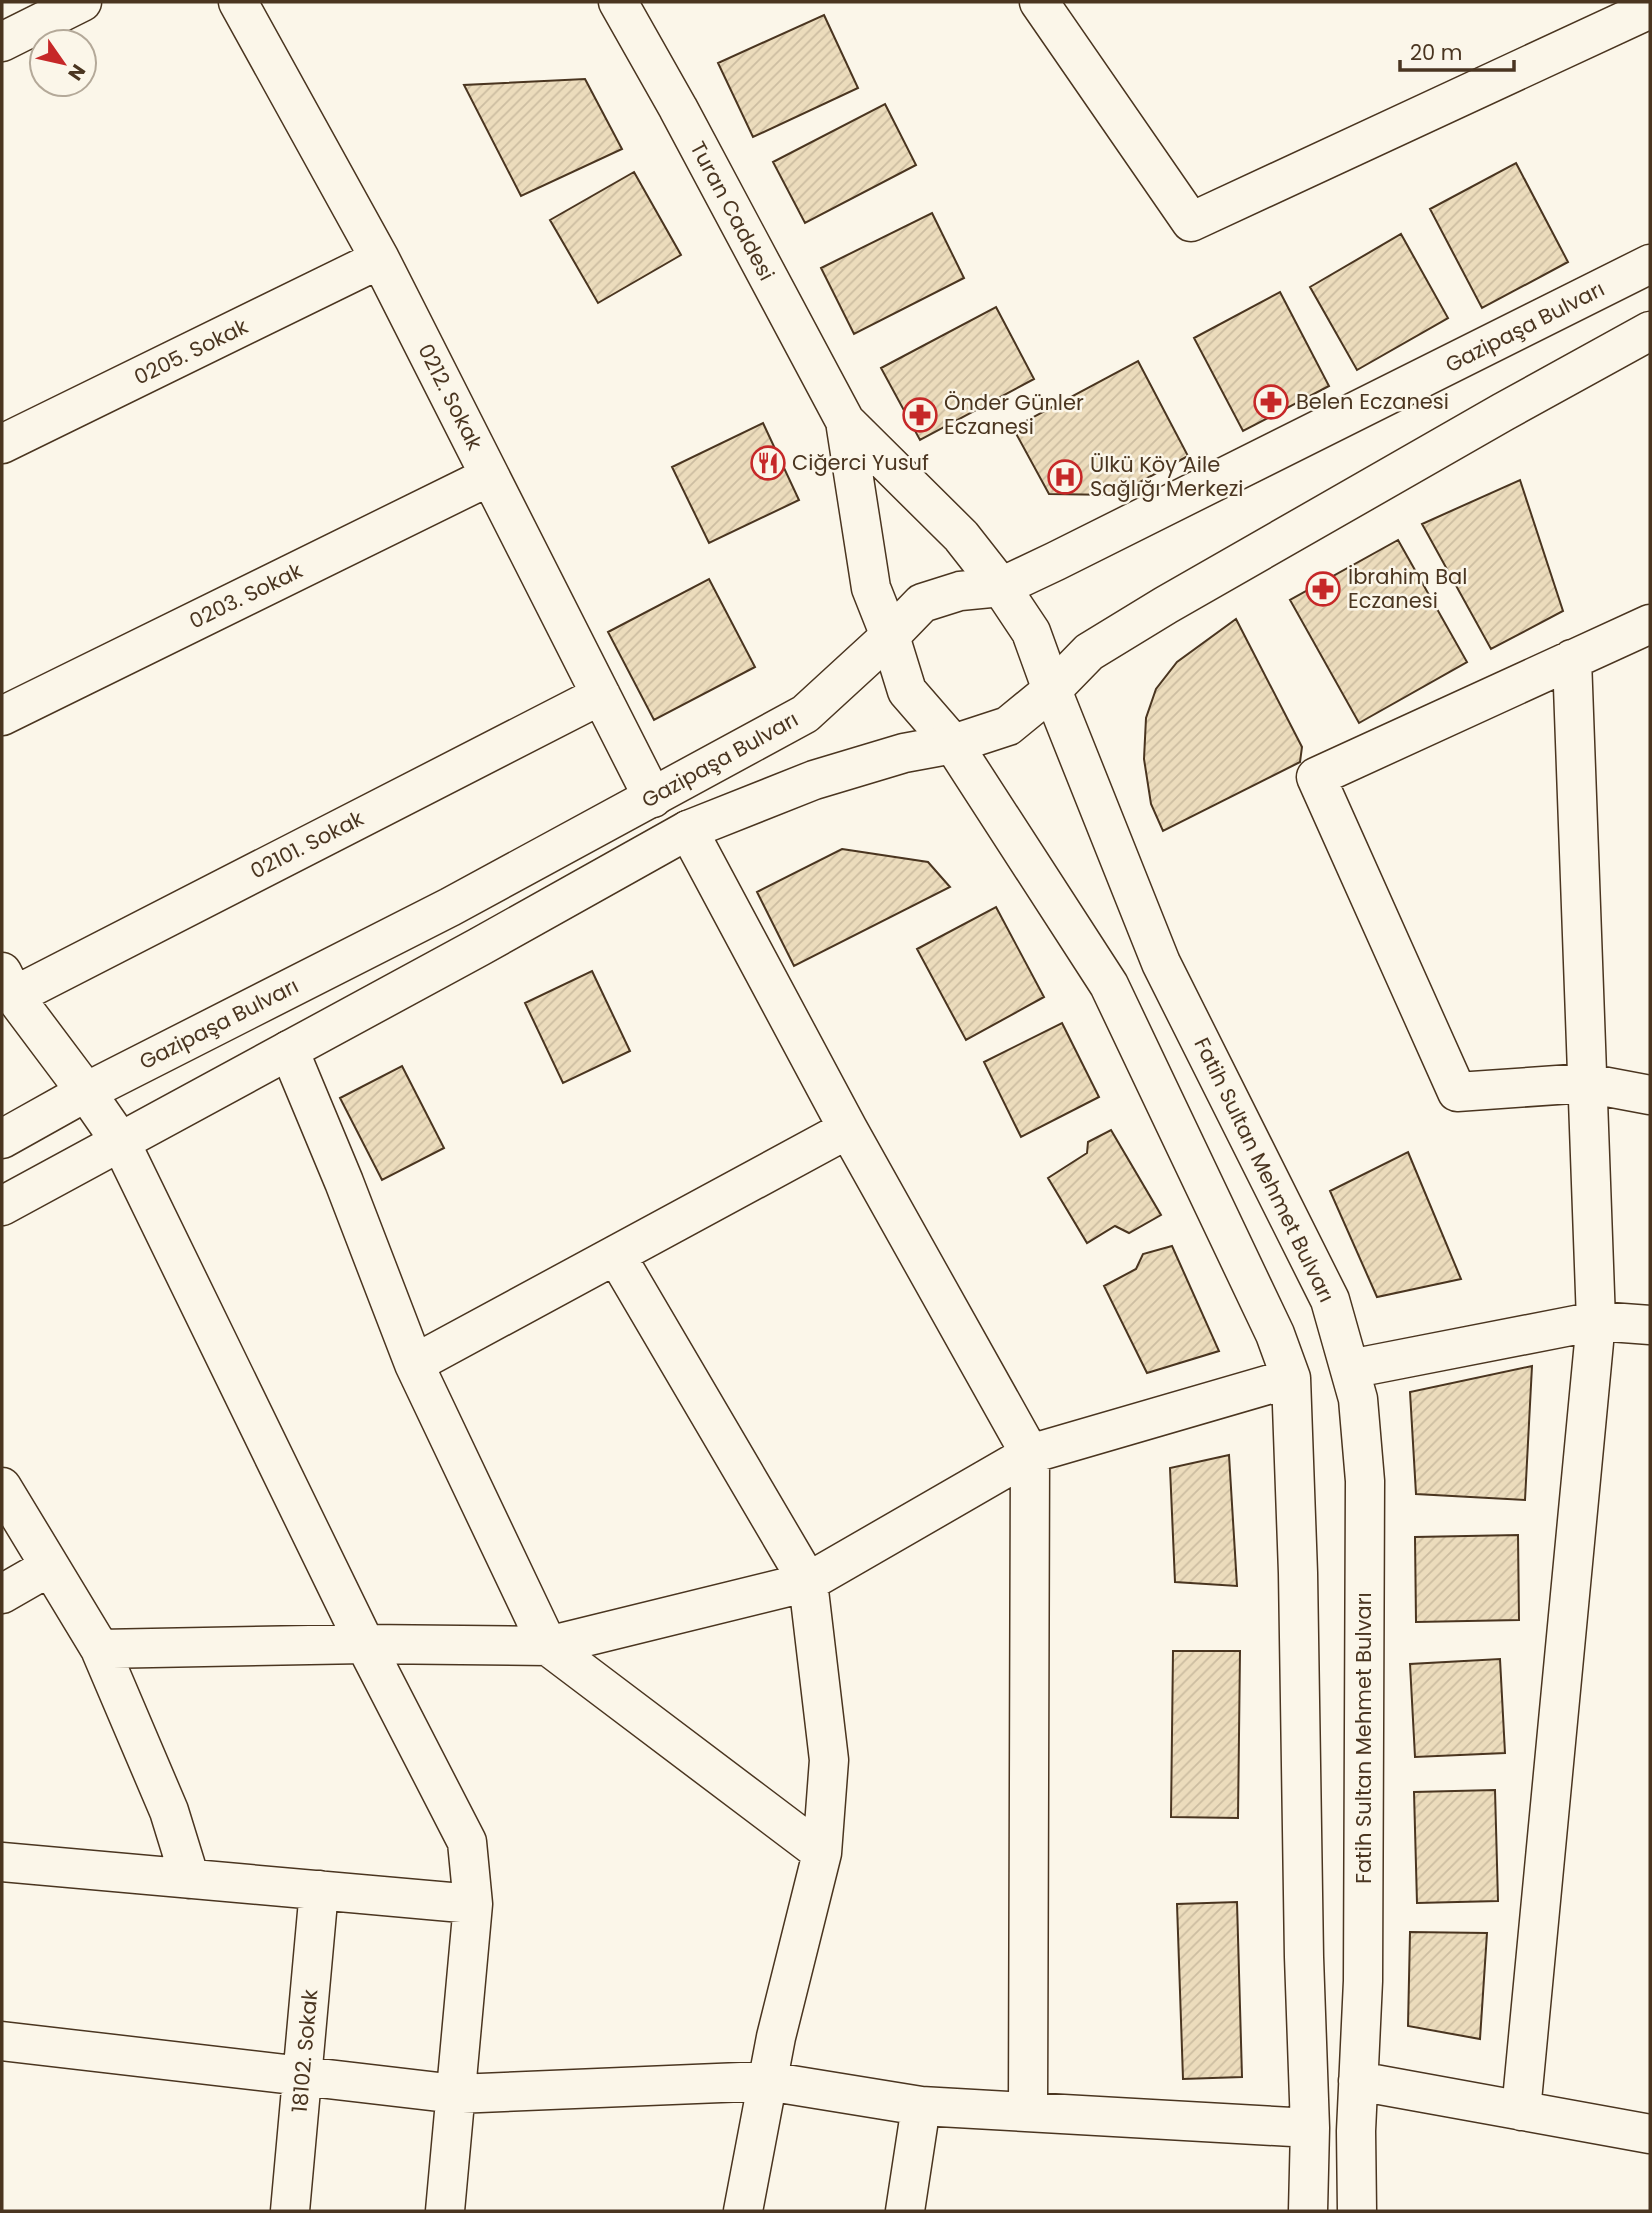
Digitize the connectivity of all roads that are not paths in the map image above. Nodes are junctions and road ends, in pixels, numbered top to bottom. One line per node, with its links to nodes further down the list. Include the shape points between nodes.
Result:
1 (82, 2): 6 (street)
2 (238, 2): 7 (street, 0212. Sokak)
3 (618, 2): 10 (street, Turan Caddesi)
4 (1039, 2): 5 (street, via 1191,222)
5 (1650, 9)
6 (2, 42)
7 (380, 259): 11 (street, 0205. Sokak); 12 (street, 0212. Sokak)
8 (1650, 264): 13 (street, Gazipaşa Bulvarı)
9 (1650, 331): 17 (street, via 1155,612 1089,652)
10 (845, 421): 13 (street, Fatih Sultan Mehmet Bulvarı, via 961,536); 15 (street, via 871,588)
11 (2, 444)
12 (490, 475): 18 (street, 0212. Sokak); 19 (street, 0203. Sokak)
13 (1001, 587): 15 (street, Gazipaşa Bulvarı, via 960,591 922,603); 17 (street, Fatih Sultan Mehmet Bulvarı, via 1031,632)
14 (1650, 624): 16 (street)
15 (890, 636): 20 (street, via 907,691); 21 (street, Gazipaşa Bulvarı, via 805,714)
16 (1572, 659): 25 (street); 25 (street, via 1316,777 1457,1092)
17 (1052, 690): 20 (street, via 1009,726); 36 (street, Fatih Sultan Mehmet Bulvarı, via 1161,963 1330,1300)
18 (601, 695): 21 (street, 0212. Sokak); 23 (street, 02101. Sokak)
19 (2, 716)
20 (953, 744): 22 (street, via 904,753 814,780); 37 (street, via 1109,985 1275,1334)
21 (653, 798): 26 (street, Gazipaşa Bulvarı, via 450,907)
22 (688, 830): 24 (street); 28 (street)
23 (8, 984): 26 (street)
24 (289, 1050): 30 (street); 35 (street)
25 (1586, 1083): 27 (street); 33 (street)
26 (86, 1091): 29 (street, Gazipaşa Bulvarı); 30 (street)
27 (1650, 1094)
28 (848, 1129): 32 (street); 38 (street)
29 (2, 1139)
30 (120, 1141): 31 (street); 43 (street)
31 (2, 1206)
32 (616, 1255): 35 (street); 41 (street)
33 (1596, 1321): 34 (street); 36 (street); 57 (street)
34 (1650, 1325)
35 (414, 1364): 44 (street)
36 (1350, 1369): 54 (street, Fatih Sultan Mehmet Bulvarı, via 1358,1399 1365,1481 1363,1967)
37 (1291, 1378): 38 (street); 59 (street)
38 (1030, 1454): 41 (street); 58 (street)
39 (2, 1487): 40 (street)
40 (49, 1567): 42 (street); 45 (street)
41 (808, 1582): 44 (street); 46 (street, via 830,1760)
42 (2, 1594)
43 (365, 1644): 44 (street); 45 (street); 50 (street, via 467,1842)
44 (548, 1646): 46 (street)
45 (100, 1649): 48 (street, via 169,1811)
46 (821, 1853): 53 (street)
47 (2, 1862): 48 (street)
48 (190, 1879): 49 (street)
49 (319, 1890): 50 (street); 52 (street, 18102. Sokak)
50 (473, 1904): 55 (street)
51 (2, 2041): 52 (street)
52 (302, 2076): 55 (street); 61 (street, 18102. Sokak)
53 (767, 2081): 55 (street); 56 (street); 63 (street)
54 (1358, 2081): 57 (street); 66 (street, Fatih Sultan Mehmet Bulvarı)
55 (456, 2094): 62 (street)
56 (921, 2106): 58 (street); 64 (street)
57 (1521, 2110): 60 (street)
58 (1028, 2111): 59 (street)
59 (1310, 2128): 65 (street)
60 (1650, 2134)
61 (290, 2211)
62 (444, 2211)
63 (743, 2211)
64 (905, 2211)
65 (1308, 2211)
66 (1357, 2211)

